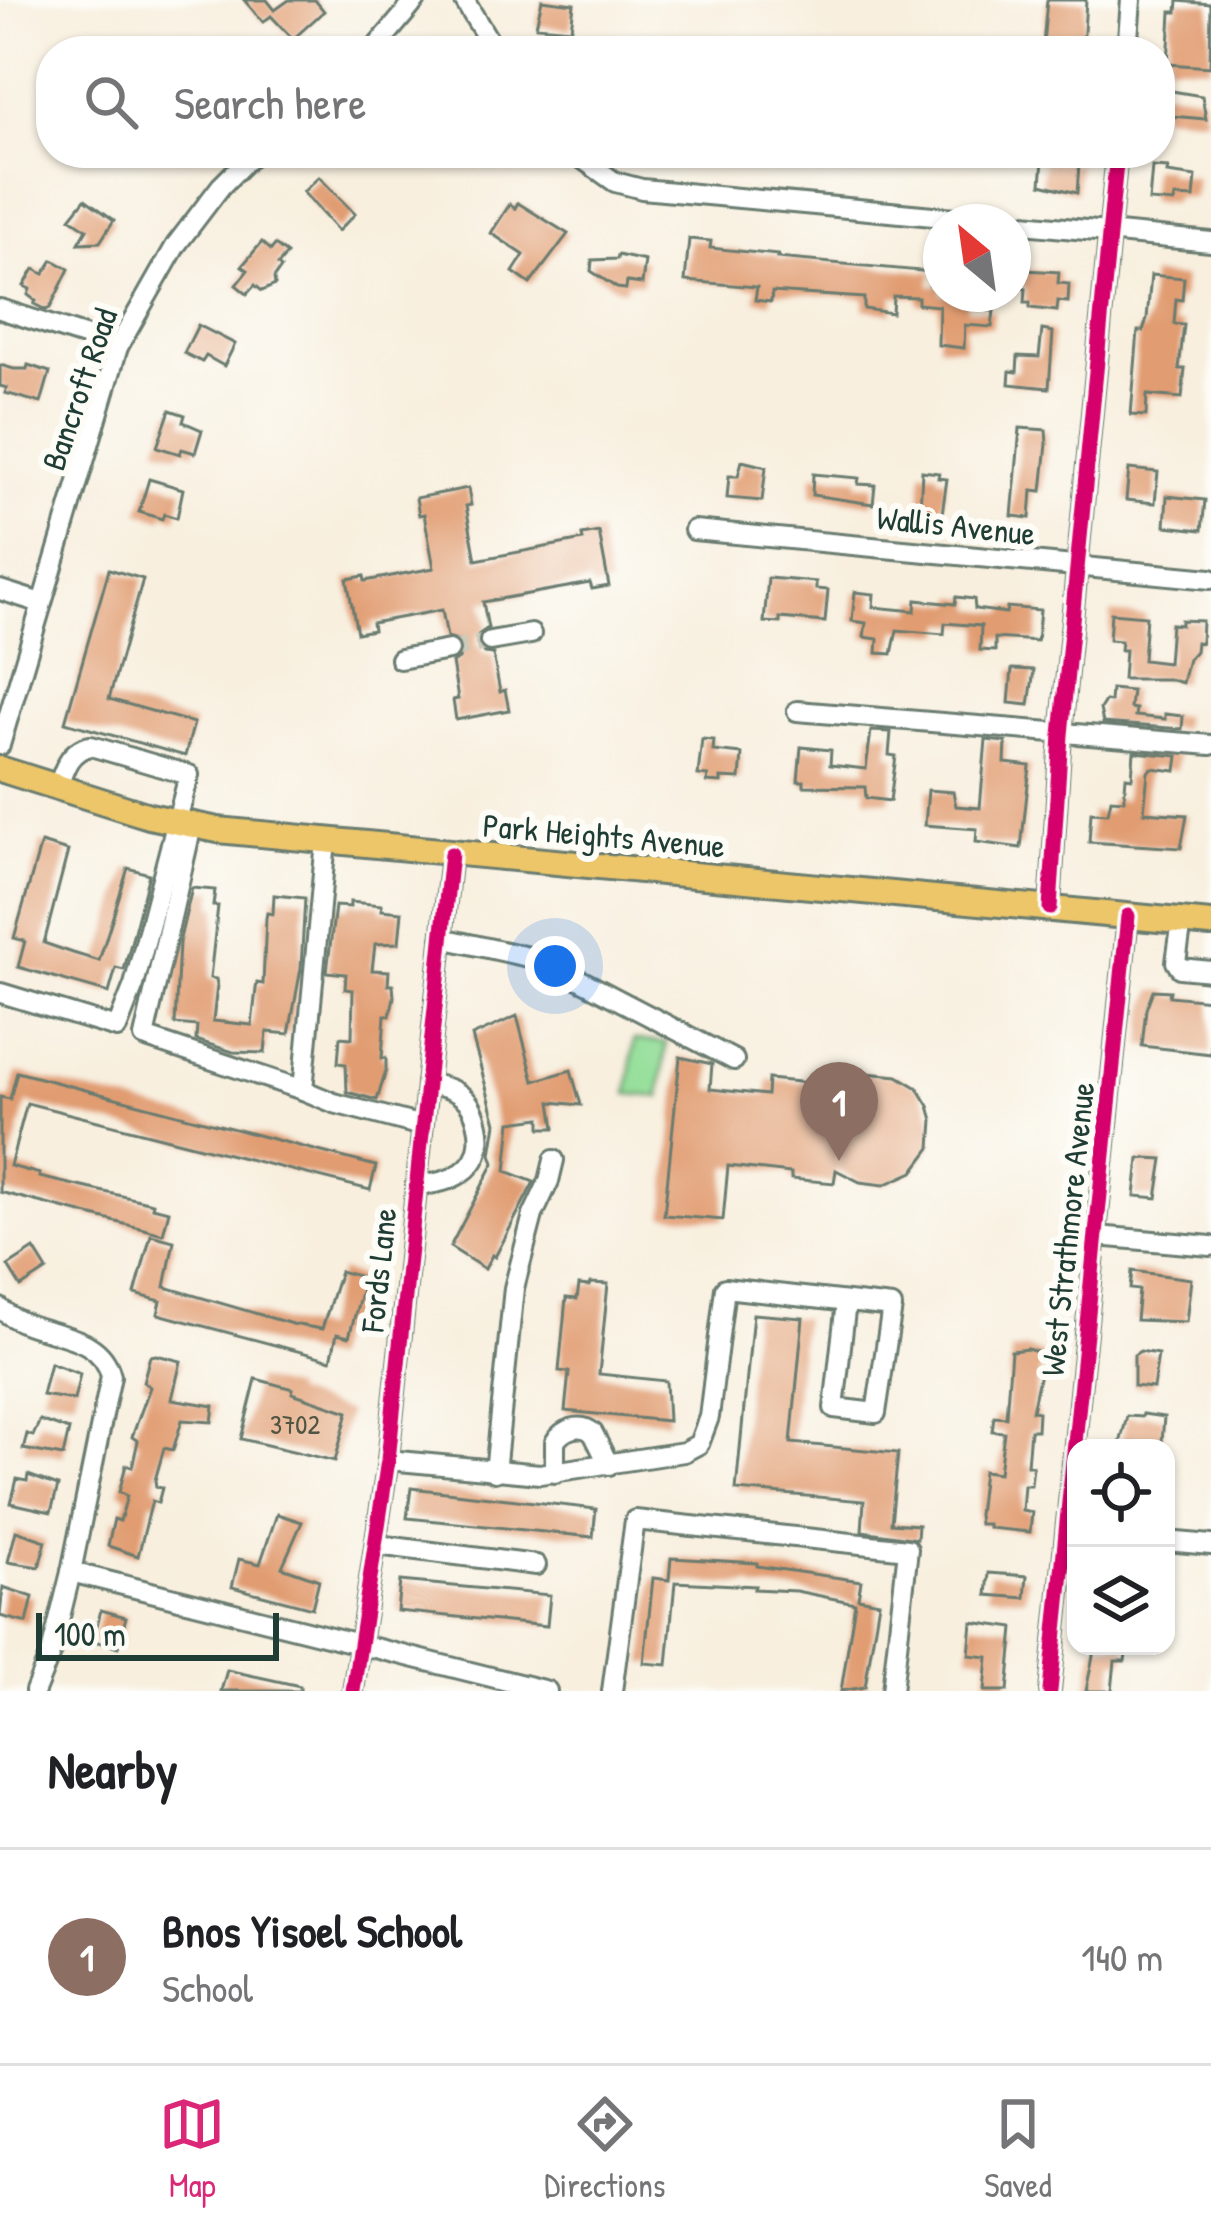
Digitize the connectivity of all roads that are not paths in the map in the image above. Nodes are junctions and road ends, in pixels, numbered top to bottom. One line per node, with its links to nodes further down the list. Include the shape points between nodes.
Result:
1 (416, 0): 4 (street)
2 (464, 0): 5 (street)
3 (1131, 0): 6 (street)
4 (386, 36)
5 (485, 36)
6 (1127, 36)
7 (239, 168): 15 (street, Bancroft Road, via 176,245)
8 (595, 168): 10 (street, via 642,189)
9 (1116, 168): 12 (street)
10 (923, 215)
11 (1031, 225): 12 (street)
12 (1110, 232): 13 (street); 17 (street)
13 (1211, 242)
14 (0, 309): 15 (street)
15 (118, 347): 20 (street, Bancroft Road)
16 (694, 530): 17 (street, Wallis Avenue)
17 (1077, 567): 18 (street, Wallis Avenue); 26 (street)
18 (1211, 579)
19 (0, 590): 20 (street)
20 (41, 603): 27 (street, Bancroft Road)
21 (531, 634): 22 (street)
22 (490, 641)
23 (449, 650): 24 (street)
24 (400, 659)
25 (797, 711): 26 (street)
26 (1061, 735): 28 (street); 34 (street)
27 (0, 745)
28 (1211, 745)
29 (0, 769): 30 (main road, Park Heights Avenue)
30 (58, 787): 31 (main road, Park Heights Avenue); 31 (street, via 70,757 91,746 189,775)
31 (183, 823): 32 (main road, Park Heights Avenue); 40 (street, via 117,1028); 43 (street, via 144,1036)
32 (326, 841): 33 (main road, Park Heights Avenue); 43 (street)
33 (451, 854): 34 (main road, Park Heights Avenue); 38 (street, Fords Lane)
34 (1050, 908): 35 (main road, Park Heights Avenue)
35 (1128, 916): 36 (main road, Park Heights Avenue); 47 (street, West Strathmore Avenue)
36 (1182, 921): 37 (main road, Park Heights Avenue); 39 (street, via 1176,962)
37 (1211, 924)
38 (442, 938): 41 (street, via 556,966); 42 (street, Fords Lane)
39 (1211, 971)
40 (1, 993)
41 (734, 1060)
42 (427, 1083): 44 (street, Fords Lane); 46 (street, via 470,1105 480,1141 462,1174)
43 (303, 1090): 44 (street)
44 (422, 1126): 46 (street, Fords Lane)
45 (554, 1160): 54 (street, via 514,1288)
46 (416, 1186): 52 (street, Fords Lane)
47 (1097, 1236): 48 (street); 51 (street, West Strathmore Avenue)
48 (1211, 1246)
49 (846, 1302): 49 (street, via 892,1307 876,1414 834,1408); 53 (street, via 725,1288 699,1444)
50 (0, 1308): 61 (street, via 104,1355 111,1390)
51 (1079, 1439)
52 (388, 1460): 54 (street); 57 (street, Fords Lane)
53 (609, 1465): 55 (street); 55 (street, via 593,1433 577,1428 555,1442)
54 (495, 1472): 55 (street)
55 (555, 1473)
56 (1175, 1542): 58 (street)
57 (377, 1545): 60 (street); 62 (street, Fords Lane)
58 (1211, 1545)
59 (1069, 1547): 68 (street, West Strathmore Avenue)
60 (536, 1564)
61 (71, 1572): 62 (street); 63 (street)
62 (363, 1645): 64 (street, Fords Lane); 65 (street)
63 (35, 1691)
64 (353, 1691)
65 (547, 1691)
66 (612, 1691): 67 (street, via 635,1520 908,1550)
67 (892, 1691)
68 (1050, 1691)

